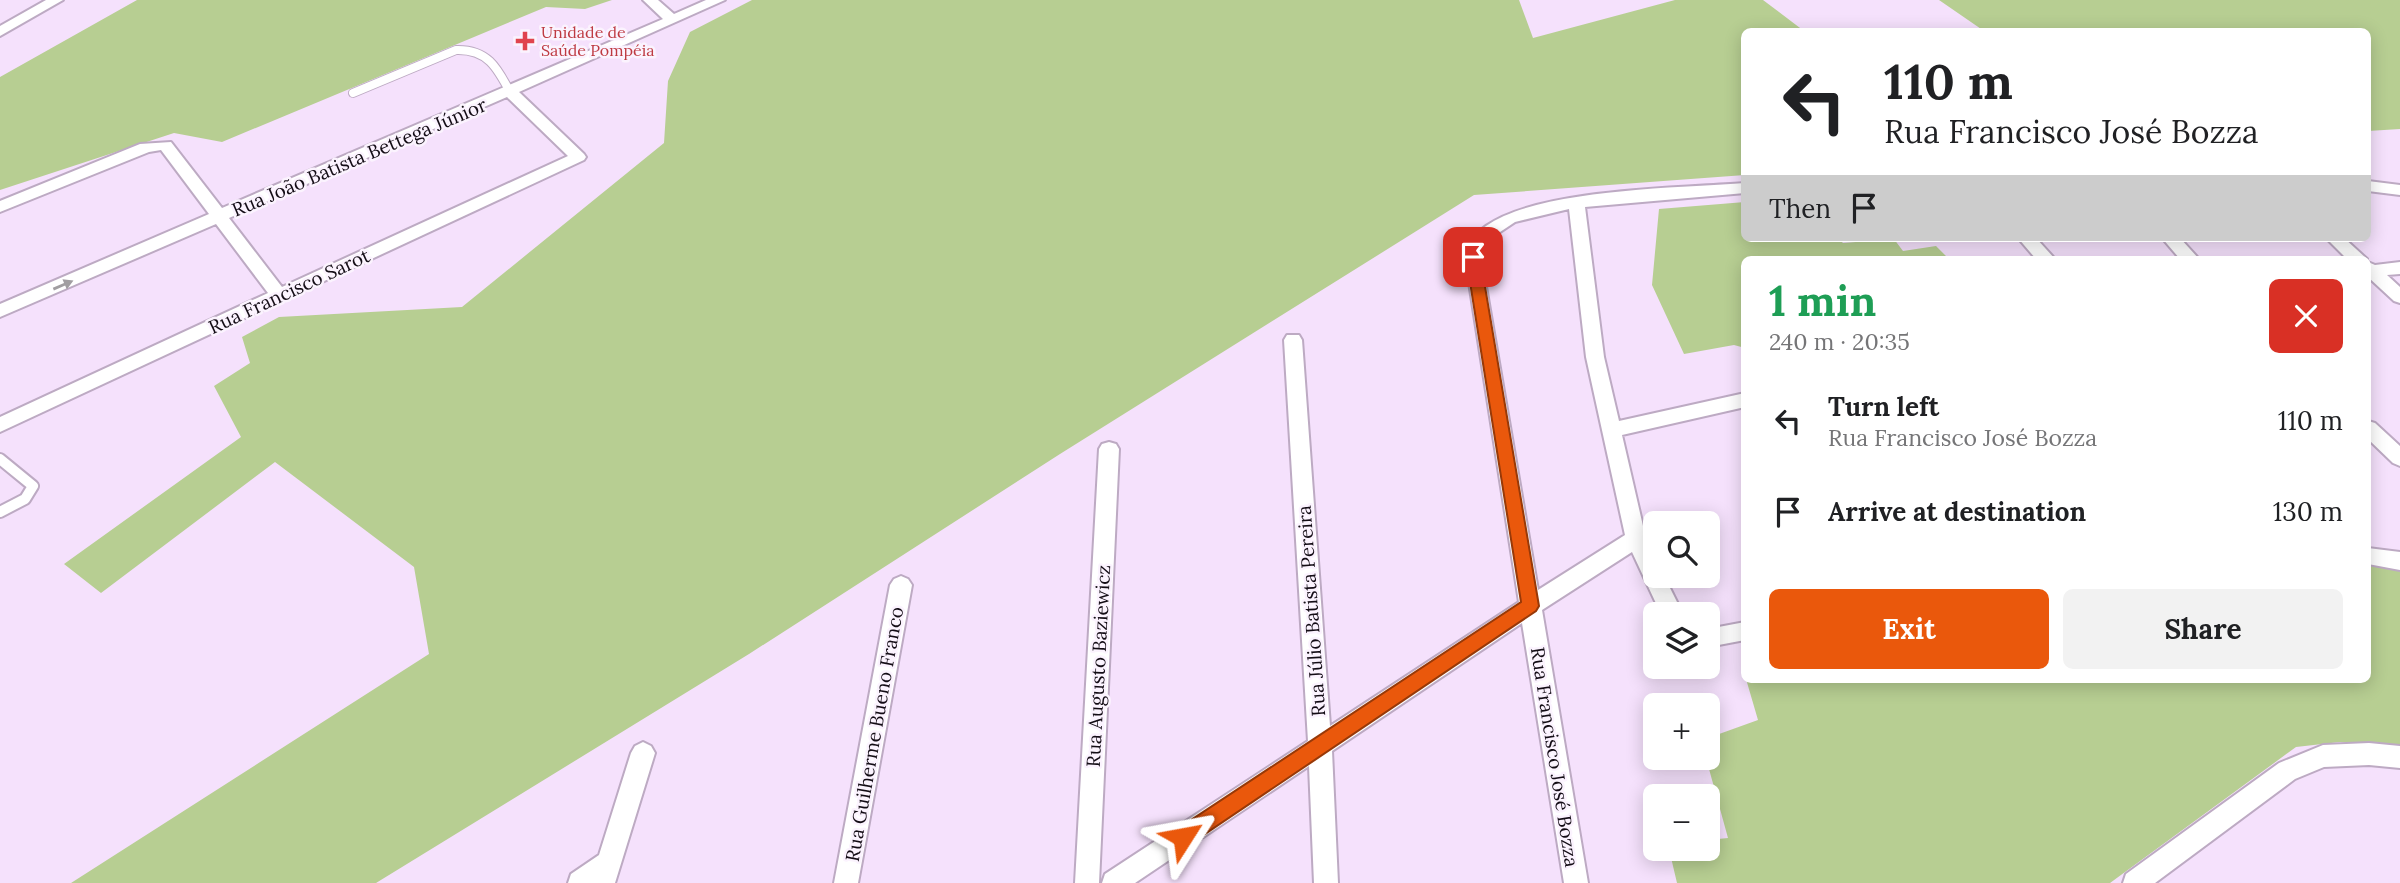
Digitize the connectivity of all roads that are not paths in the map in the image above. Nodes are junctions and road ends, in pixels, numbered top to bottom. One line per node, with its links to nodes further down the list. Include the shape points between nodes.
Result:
1 (57, 0): 5 (street)
2 (650, 0): 4 (street)
3 (718, 0): 4 (street, Rua João Batista Bettega Júnior)
4 (673, 20): 6 (street, Rua João Batista Bettega Júnior)
5 (0, 32)
6 (510, 92): 7 (lane, via 493,62 469,48); 13 (street, Rua João Batista Bettega Júnior); 23 (street, Rua Francisco Sarot, via 578,157)
7 (353, 93)
8 (2371, 186): 10 (street)
9 (1741, 188): 11 (street)
10 (2400, 190)
11 (1576, 202): 29 (street, via 1595,357); 40 (street, Rua Francisco José Bozza, via 1510,218 1488,232 1473,257)
12 (0, 207): 13 (street, via 146,147 166,145)
13 (220, 218): 23 (street); 25 (street, Rua João Batista Bettega Júnior, one-way to 13)
14 (2030, 242): 17 (street)
15 (2174, 242): 18 (street)
16 (2338, 242): 19 (street)
17 (2043, 256)
18 (2187, 256)
19 (2354, 256)
20 (2371, 267): 21 (street)
21 (2400, 268)
22 (2371, 271): 24 (street)
23 (279, 296): 28 (street, Rua Francisco Sarot)
24 (2400, 297)
25 (0, 311)
26 (1293, 340): 43 (street, Rua Júlio Batista Pereira)
27 (1741, 401): 29 (street)
28 (0, 425)
29 (1612, 430): 35 (street)
30 (2371, 431): 32 (street)
31 (1109, 449): 49 (street, Rua Augusto Baziewicz)
32 (2400, 458)
33 (0, 459): 34 (lane, via 33,486 25,499)
34 (0, 512)
35 (1636, 539): 39 (street); 40 (street)
36 (2371, 556): 37 (street)
37 (2400, 561)
38 (901, 585): 48 (street, Rua Guilherme Bueno Franco)
39 (1666, 602)
40 (1530, 606): 43 (street); 52 (street, Rua Francisco José Bozza)
41 (1741, 632): 42 (street)
42 (1720, 636)
43 (1320, 745): 50 (street); 51 (street, Rua Júlio Batista Pereira)
44 (643, 753): 46 (street)
45 (2400, 757): 53 (street, via 2323,756 2287,771)
46 (606, 873): 47 (street)
47 (580, 883)
48 (846, 883)
49 (1087, 883)
50 (1114, 883)
51 (1326, 883)
52 (1576, 883)
53 (2135, 883)

